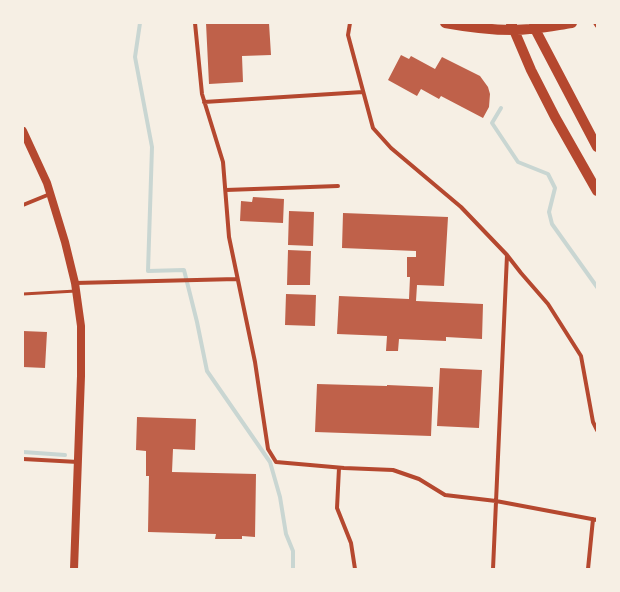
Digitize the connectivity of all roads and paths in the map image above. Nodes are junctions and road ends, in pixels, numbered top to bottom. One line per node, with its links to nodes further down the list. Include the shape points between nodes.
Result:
1 (194, 23): 10 (street)
2 (350, 23): 9 (street, via 348,35)
3 (445, 23): 8 (main road, via 470,28)
4 (572, 23): 6 (main road)
5 (595, 23): 7 (street)
6 (534, 26): 8 (main road); 12 (main road)
7 (597, 26)
8 (512, 27): 15 (main road, via 555,117)
9 (363, 92): 10 (street); 18 (street, via 372,128 391,148 461,207)
10 (204, 102): 14 (street, via 224,162)
11 (23, 130): 16 (main road)
12 (597, 147)
13 (338, 186): 14 (street)
14 (226, 190): 19 (street, via 229,237)
15 (597, 191)
16 (50, 194): 17 (street); 20 (main road)
17 (23, 204)
18 (507, 255): 22 (street, via 548,304 581,356 593,422); 26 (street)
19 (237, 279): 20 (street); 25 (street, via 255,362 268,449 276,462)
20 (76, 287): 21 (lane); 24 (main road, via 81,333)
21 (23, 294)
22 (597, 430)
23 (23, 459): 24 (street)
24 (78, 462): 28 (main road)
25 (339, 468): 26 (street, via 393,470 419,479 445,495); 29 (street, via 337,508 351,543)
26 (496, 501): 27 (street); 30 (street)
27 (595, 520): 31 (street)
28 (74, 569)
29 (355, 569)
30 (493, 569)
31 (588, 569)

